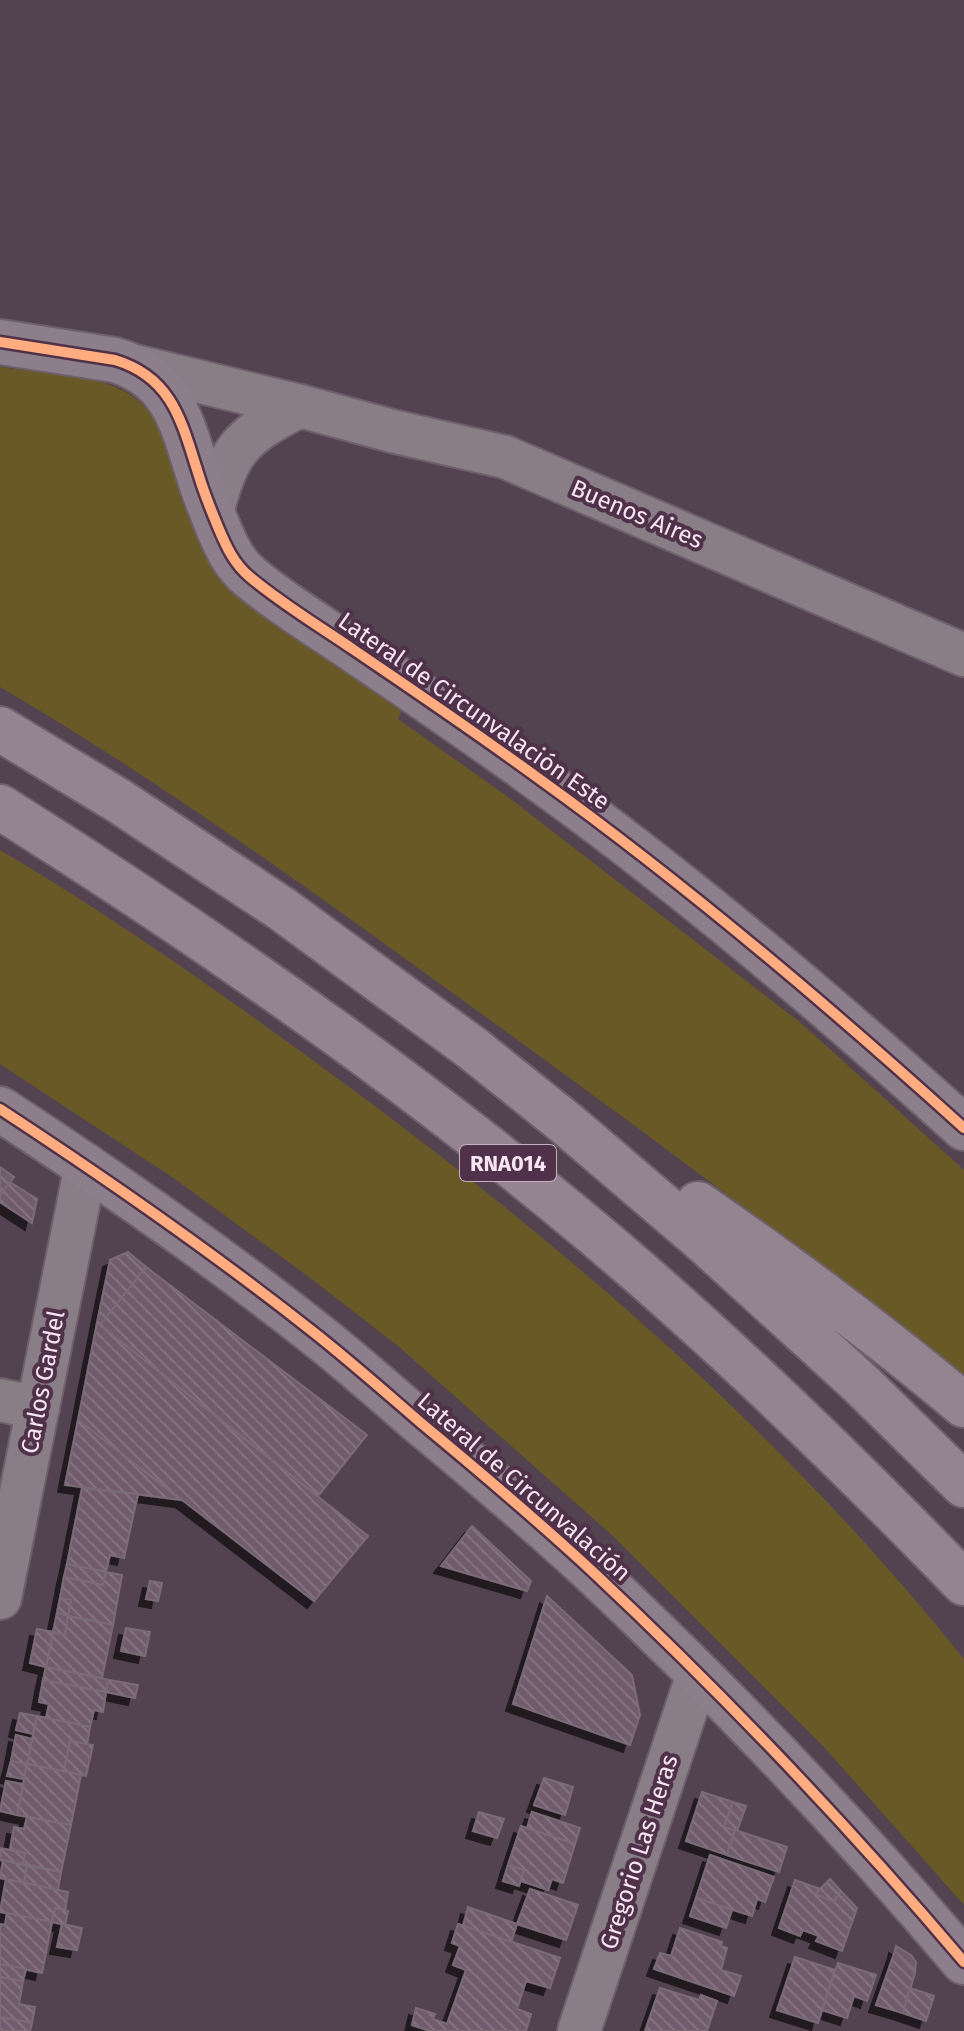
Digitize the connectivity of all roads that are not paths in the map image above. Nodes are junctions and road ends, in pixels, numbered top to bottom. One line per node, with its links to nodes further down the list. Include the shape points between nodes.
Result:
1 (0, 342): 2 (street, Lateral de Circunvalación Este)
2 (131, 365): 3 (street, Buenos Aires); 4 (street, Lateral de Circunvalación Este, via 153,379 179,414)
3 (300, 406): 4 (street, via 268,422 238,448); 5 (street, Buenos Aires, via 505,457)
4 (212, 513): 10 (street, Lateral de Circunvalación Este, via 237,566 251,578 626,843 869,1042)
5 (964, 655)
6 (0, 729): 8 (highway, RNA014, via 270,901)
7 (0, 807): 15 (highway, RNA014, via 252,973 506,1161 665,1296)
8 (472, 1048): 13 (highway, via 728,1225); 14 (highway, RNA014, via 705,1242)
9 (0, 1109): 11 (street, Lateral de Circunvalación)
10 (964, 1128)
11 (86, 1165): 12 (street, Carlos Gardel); 19 (street, Lateral de Circunvalación, via 312,1331 504,1492)
12 (19, 1404): 17 (street, Carlos Gardel)
13 (964, 1405)
14 (964, 1485)
15 (893, 1512): 16 (highway, RNA014); 18 (highway)
16 (964, 1583)
17 (0, 1598)
18 (964, 1611)
19 (698, 1674): 20 (street, Lateral de Circunvalación, via 857,1839); 21 (street, Gregorio Las Heras)
20 (964, 1962)
21 (579, 2031)

